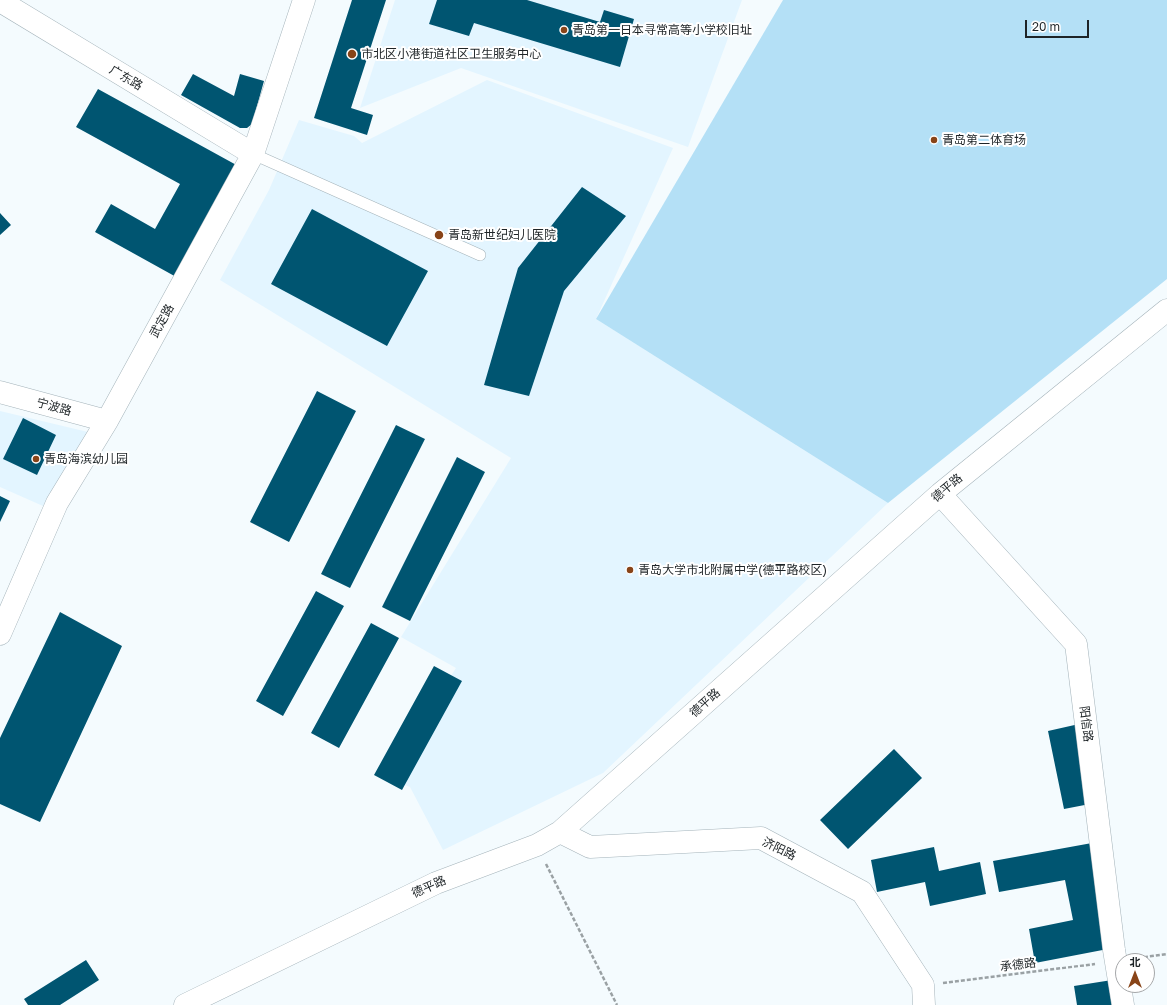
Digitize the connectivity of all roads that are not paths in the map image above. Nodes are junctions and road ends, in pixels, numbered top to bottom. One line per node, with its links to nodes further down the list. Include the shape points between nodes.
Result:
1 (304, 0): 3 (street, 武定路)
2 (0, 1): 3 (street, 广东路)
3 (253, 154): 4 (lane); 7 (street, 武定路)
4 (480, 255)
5 (1167, 310): 8 (street, 德平路)
6 (0, 392): 7 (street, 宁波路)
7 (108, 421): 9 (street, 武定路, via 57,503)
8 (940, 494): 10 (street, 德平路); 13 (street, 阳信路, via 1076,644)
9 (0, 634)
10 (560, 832): 11 (street, 济阳路, via 590,847 761,838 862,892); 12 (street, 德平路, via 537,845 436,883)
11 (923, 995)
12 (185, 1005)
13 (1123, 1005)

